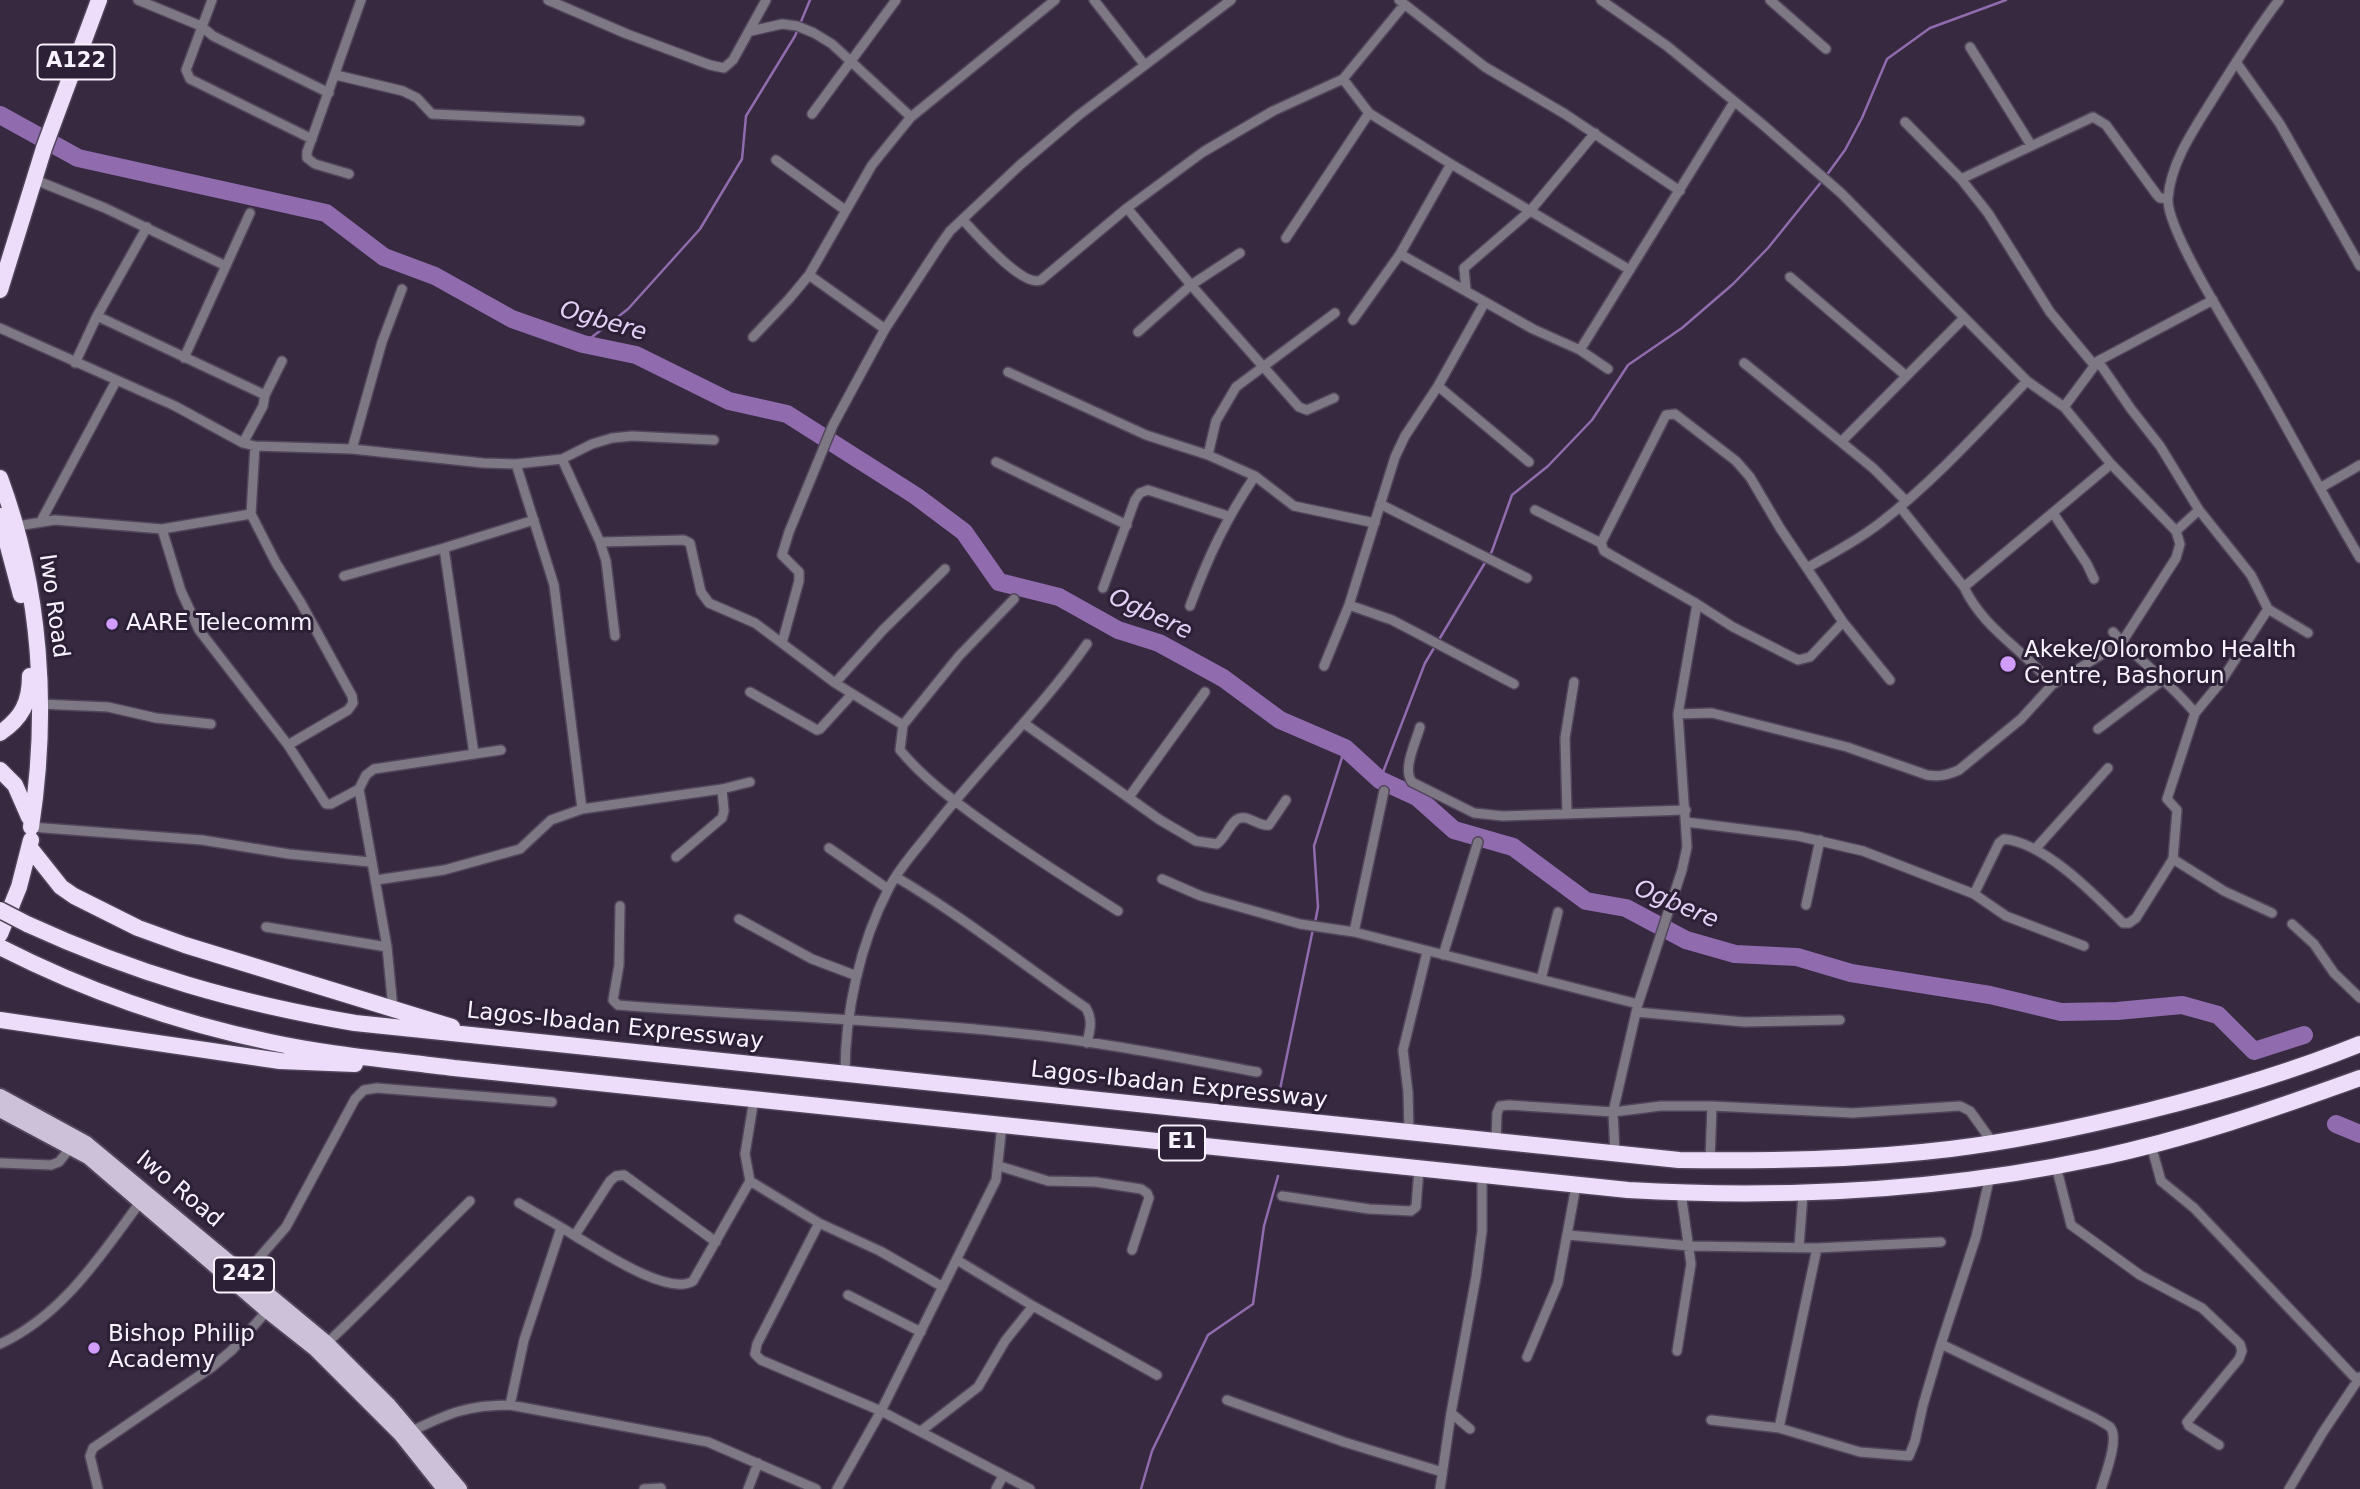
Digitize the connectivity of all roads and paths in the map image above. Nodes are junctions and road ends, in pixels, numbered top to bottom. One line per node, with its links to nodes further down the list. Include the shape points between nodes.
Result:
1 (88, 0): 31 (highway, A122)
2 (99, 0): 31 (highway, A122)
3 (138, 0): 16 (street)
4 (212, 0): 16 (street)
5 (360, 0): 23 (street)
6 (548, 0): 17 (street, via 724,68)
7 (766, 0): 17 (street)
8 (896, 0): 20 (street)
9 (1055, 0): 29 (street)
10 (1094, 0): 22 (street)
11 (1231, 0): 22 (street)
12 (1601, 0): 26 (street, via 1667,46)
13 (1770, 0): 19 (street)
14 (2279, 0): 21 (street)
15 (1402, 2): 24 (street); 33 (street, via 1485,67)
16 (201, 26): 25 (street, via 212,36); 34 (street, via 186,69 190,79)
17 (751, 31): 20 (street, via 782,24 799,27 832,44)
18 (1970, 47): 35 (street)
19 (1826, 49)
20 (849, 62): 28 (street); 29 (street)
21 (2236, 62): 43 (street, via 2186,143); 55 (street, via 2280,124)
22 (1143, 64): 48 (street, via 1020,165)
23 (335, 75): 25 (street); 30 (street, via 403,91 432,114)
24 (1343, 79): 27 (street); 44 (street, via 1273,111 1203,152)
25 (329, 93): 34 (street)
26 (1734, 102): 42 (street); 67 (street, via 1841,194)
27 (1369, 113): 38 (street); 50 (street)
28 (812, 114)
29 (911, 117): 45 (street, via 872,165)
30 (580, 121)
31 (48, 122): 36 (highway, A122)
32 (1905, 122): 41 (street)
33 (1595, 133): 42 (street); 46 (street)
34 (312, 139): 39 (street, via 307,158)
35 (2031, 145): 41 (street); 43 (street, via 2088,117 2097,118 2157,195)
36 (40, 147): 40 (highway, A122); 51 (highway, A122)
37 (776, 160): 45 (street)
38 (1451, 164): 46 (street); 53 (street)
39 (349, 174)
40 (33, 179): 49 (street); 61 (highway, A122)
41 (1961, 179): 78 (street, via 2050,312)
42 (1680, 191): 56 (street)
43 (2168, 199): 63 (street, via 2173,224)
44 (1127, 208): 48 (street, via 1035,282 993,252); 59 (street)
45 (845, 209): 57 (street)
46 (1530, 211): 56 (street); 62 (street, via 1464,268)
47 (250, 213): 54 (street)
48 (963, 220): 70 (street, via 940,245)
49 (147, 227): 54 (street); 66 (street)
50 (1286, 238)
51 (0, 253)
52 (1240, 253): 59 (street)
53 (1400, 254): 62 (street); 68 (street)
54 (226, 266): 74 (street)
55 (2360, 266)
56 (1630, 270): 73 (street)
57 (809, 275): 70 (street); 72 (street)
58 (1790, 277): 82 (street)
59 (1191, 285): 71 (street); 79 (street)
60 (401, 289): 93 (street)
61 (0, 290)
62 (1466, 290): 64 (street)
63 (2213, 300): 78 (street); 103 (street)
64 (1485, 302): 73 (street); 85 (street)
65 (1335, 313): 79 (street)
66 (97, 316): 74 (street); 76 (street)
67 (1963, 319): 82 (street); 84 (street)
68 (1353, 320)
69 (0, 328): 76 (street)
70 (885, 329): 140 (street, via 833,425 789,532 782,555 799,572 799,581)
71 (1138, 332)
72 (753, 337)
73 (1580, 351): 80 (street)
74 (184, 358): 86 (street)
75 (282, 361): 86 (street)
76 (75, 363): 83 (street)
77 (1744, 363): 90 (street)
78 (2097, 364): 88 (street); 107 (street, via 2160,446)
79 (1264, 366): 87 (street, via 1299,407 1307,410); 94 (street, via 1236,387 1225,404)
80 (1608, 369)
81 (1008, 372): 94 (street, via 1146,435)
82 (1905, 375): 90 (street)
83 (116, 381): 91 (street); 113 (street)
84 (2027, 381): 88 (street); 105 (street)
85 (1438, 386): 97 (street); 104 (street, via 1405,436)
86 (265, 395): 91 (street)
87 (1334, 398)
88 (2064, 407): 99 (street)
89 (714, 440): 95 (street, via 612,438)
90 (1841, 442): 105 (street, via 1873,468)
91 (243, 443): 92 (street)
92 (254, 446): 93 (street); 109 (street)
93 (352, 449): 98 (street)
94 (1208, 455): 101 (street)
95 (562, 459): 98 (street); 119 (street)
96 (996, 462): 116 (street)
97 (1529, 463)
98 (516, 464): 112 (street)
99 (2111, 464): 108 (street); 118 (street)
100 (2360, 466): 103 (street)
101 (1255, 476): 111 (street); 114 (street, via 1294,506)
102 (0, 478): 115 (highway, Iwo Road)
103 (2320, 488): 122 (street)
104 (1380, 504): 114 (street); 126 (street)
105 (1903, 504): 123 (street); 128 (street)
106 (1535, 510): 120 (street)
107 (2199, 510): 118 (street); 134 (street, via 2250,575)
108 (2053, 513): 127 (street); 128 (street)
109 (251, 514): 117 (street); 161 (street, via 352,696 348,710)
110 (0, 516): 160 (highway, Iwo Road, via 23,603 30,673 24,709)
111 (1228, 516): 116 (street, via 1148,491 1135,500); 133 (street)
112 (534, 520): 121 (street); 173 (street, via 560,620)
113 (41, 521): 115 (street); 117 (street)
114 (1376, 523): 132 (street)
115 (17, 526): 152 (highway, Iwo Road, via 33,607)
116 (1127, 526): 129 (street)
117 (162, 529): 161 (street, via 174,573 199,630)
118 (2176, 531): 139 (street, via 2180,544 2176,558)
119 (600, 542): 138 (street); 140 (street, via 690,543 704,599 755,623)
120 (1601, 543): 123 (street, via 1666,415 1672,414 1736,461); 131 (street, via 1604,551)
121 (444, 548): 125 (street); 163 (street)
122 (2360, 558)
123 (1807, 568): 135 (street)
124 (945, 569): 146 (street)
125 (344, 576)
126 (1527, 578)
127 (2094, 579)
128 (1964, 587): 148 (street, via 1988,624)
129 (1103, 588)
130 (1014, 599): 157 (street, via 959,656)
131 (1697, 604): 135 (street, via 1733,628 1798,660 1810,657); 154 (street)
132 (1349, 605): 142 (street); 147 (street, via 1392,620)
133 (1190, 606)
134 (2268, 609): 137 (street); 153 (street)
135 (1843, 622): 143 (street)
136 (2113, 632): 139 (street)
137 (2308, 633)
138 (615, 636)
139 (2122, 642): 144 (street); 148 (street)
140 (782, 643): 146 (street)
141 (1087, 644): 156 (street)
142 (1324, 666)
143 (1890, 680)
144 (2163, 680): 153 (street); 159 (street)
145 (1574, 682): 175 (street, via 1565,738)
146 (835, 683): 151 (street)
147 (1514, 684)
148 (2052, 685): 154 (street, via 2021,719 1959,770 1938,777 1847,747 1712,713)
149 (750, 692): 151 (street, via 817,730)
150 (1205, 692): 170 (street)
151 (852, 694): 157 (street)
152 (40, 704): 155 (street, via 108,707); 177 (highway, Iwo Road)
153 (2195, 713): 184 (street, via 2166,799 2177,810)
154 (1678, 714): 174 (street)
155 (211, 724)
156 (1025, 724): 170 (street); 172 (street)
157 (903, 725): 172 (street, via 900,750)
158 (1420, 727): 175 (street, via 1408,769 1412,782 1486,816)
159 (2098, 729)
160 (0, 733)
161 (288, 745): 167 (street, via 326,804)
162 (501, 750): 163 (street)
163 (474, 754): 167 (street, via 374,769)
164 (2109, 768): 182 (street)
165 (0, 770): 177 (highway, via 22,797)
166 (750, 782): 168 (street)
167 (359, 789): 185 (street)
168 (722, 789): 173 (street); 183 (street, via 722,818)
169 (1384, 791): 200 (street)
170 (1129, 797): 171 (street, via 1160,820 1209,845 1221,842 1240,818 1269,825)
171 (1286, 800)
172 (954, 801): 186 (street); 194 (street)
173 (582, 808): 188 (street, via 551,820 520,849 444,870)
174 (1686, 810): 175 (street); 176 (street)
175 (1567, 814)
176 (1686, 822): 178 (street); 210 (street, via 1682,870)
177 (31, 827): 180 (highway, Iwo Road); 185 (street, via 202,840)
178 (1820, 840): 190 (street); 191 (street)
179 (1478, 842): 206 (street)
180 (30, 848): 201 (highway, Iwo Road); 211 (highway, via 68,892 138,928)
181 (829, 848): 189 (street)
182 (2036, 848): 184 (street, via 2123,923 2136,918); 190 (street, via 2004,839)
183 (676, 858)
184 (2173, 859): 196 (street, via 2224,891)
185 (370, 862): 188 (street)
186 (896, 877): 189 (street); 216 (street, via 969,923 1086,1008 1091,1026)
187 (1162, 879): 200 (street, via 1201,896 1300,924)
188 (376, 880): 203 (street)
189 (888, 889): 207 (street)
190 (1974, 894): 202 (street, via 2006,916)
191 (1806, 905)
192 (620, 906): 212 (street, via 613,1000 618,1005)
193 (0, 910): 215 (highway, Lagos-Ibadan Expressway / E1, bridge, via 146,973 276,1009)
194 (1118, 911)
195 (1558, 912): 208 (street)
196 (2272, 913)
197 (739, 919): 207 (street, via 812,959)
198 (2292, 925): 209 (street)
199 (266, 927): 203 (street)
200 (1354, 932): 205 (street)
201 (0, 934)
202 (2084, 946)
203 (387, 947): 211 (street)
204 (5, 950): 218 (highway, E1, via 129,1004 227,1032 309,1049)
205 (1427, 952): 206 (street); 229 (street, via 1403,1050)
206 (1443, 955): 208 (street)
207 (857, 976): 212 (street)
208 (1541, 979): 210 (street)
209 (2359, 994)
210 (1637, 1008): 214 (street, via 1744,1022); 227 (street)
211 (393, 1009): 215 (highway)
212 (847, 1018): 216 (street); 220 (street)
213 (0, 1020): 218 (highway, via 280,1061)
214 (1840, 1020)
215 (469, 1035): 220 (highway, Lagos-Ibadan Expressway / E1)
216 (1087, 1043): 219 (street)
217 (2360, 1044): 231 (highway, Lagos-Ibadan Expressway / E1, via 2189,1100)
218 (454, 1068): 223 (highway, E1)
219 (1257, 1072)
220 (845, 1074): 229 (highway, Lagos-Ibadan Expressway / E1)
221 (2360, 1078): 232 (highway, E1, via 2271,1110)
222 (0, 1096): 261 (main road, Iwo Road / 242, via 86,1143)
223 (754, 1099): 228 (highway, E1); 242 (street, via 745,1154)
224 (552, 1101): 261 (street, via 364,1090 286,1227)
225 (1712, 1106): 227 (street); 231 (street, via 1853,1113 1965,1107); 235 (street)
226 (0, 1110): 233 (main road, Iwo Road)
227 (1614, 1112): 230 (street, via 1500,1106); 234 (street)
228 (1002, 1125): 237 (street); 239 (highway, E1)
229 (1409, 1133): 230 (highway, Lagos-Ibadan Expressway / E1)
230 (1496, 1142): 234 (highway, Lagos-Ibadan Expressway / E1)
231 (1993, 1143): 235 (highway, Lagos-Ibadan Expressway / E1, via 1873,1156)
232 (2151, 1144): 238 (highway, E1); 273 (street, via 2161,1181 2194,1208)
233 (71, 1147): 236 (street, via 51,1165); 247 (main road, Iwo Road)
234 (1615, 1153): 235 (highway, Lagos-Ibadan Expressway / E1)
235 (1710, 1160)
236 (0, 1163)
237 (999, 1166): 259 (street, via 1048,1181 1141,1189 1149,1198); 260 (street)
238 (2056, 1166): 241 (highway, E1); 283 (street, via 2071,1225 2140,1275 2202,1308 2240,1344 2239,1359 2187,1422)
239 (1419, 1168): 240 (highway, E1); 246 (street, via 1418,1198 1411,1211)
240 (1482, 1176): 243 (highway, E1); 277 (street, via 1479,1254)
241 (1990, 1177): 245 (highway, E1); 268 (street)
242 (750, 1181): 250 (street); 254 (street)
243 (1576, 1186): 244 (highway, E1); 253 (street)
244 (1681, 1193): 245 (highway, E1); 256 (street)
245 (1803, 1194): 257 (street)
246 (1282, 1196)
247 (141, 1201): 265 (main road, Iwo Road); 269 (street, via 72,1291 26,1330)
248 (470, 1201): 267 (street)
249 (519, 1203): 251 (street)
250 (819, 1223): 262 (street); 276 (street, via 755,1354)
251 (561, 1228): 252 (street); 275 (street, via 524,1340)
252 (575, 1235): 254 (street, via 639,1272 677,1285 692,1281); 254 (street, via 610,1181 624,1175)
253 (1568, 1235): 256 (street); 271 (street, via 1558,1283)
254 (716, 1242)
255 (1941, 1242): 258 (street)
256 (1690, 1247): 257 (street); 270 (street)
257 (1799, 1247): 258 (street)
258 (1817, 1248): 279 (street)
259 (1132, 1250)
260 (957, 1260): 262 (street); 264 (street)
261 (244, 1275): 267 (main road, Iwo Road / 242)
262 (943, 1287): 266 (street)
263 (848, 1295): 266 (street)
264 (1033, 1306): 272 (street); 282 (street, via 1005,1341 978,1387)
265 (267, 1311): 289 (street, via 212,1367 93,1448 90,1456); 290 (main road, Iwo Road, via 343,1375 400,1434)
266 (921, 1332): 276 (street)
267 (327, 1343): 281 (main road, Iwo Road / 242)
268 (1941, 1344): 279 (street, via 1909,1456 1860,1452); 288 (street, via 2110,1428 2115,1435)
269 (0, 1345)
270 (1677, 1351)
271 (1527, 1357)
272 (1157, 1375)
273 (2358, 1379): 299 (street)
274 (1227, 1400): 285 (street)
275 (510, 1405): 281 (street, via 460,1409); 284 (street, via 690,1437)
276 (881, 1411): 282 (street); 295 (street)
277 (1451, 1413): 280 (street); 285 (street)
278 (1711, 1420): 279 (street)
279 (1779, 1428)
280 (1470, 1429)
281 (412, 1431): 291 (main road, Iwo Road / 242)
282 (921, 1431): 286 (street)
283 (2219, 1446)
284 (758, 1463): 293 (street); 294 (street)
285 (1443, 1472): 298 (street)
286 (1003, 1476): 296 (street); 297 (street)
287 (661, 1488): 292 (street)
288 (2103, 1488)
289 (98, 1489)
290 (444, 1489)
291 (460, 1489)
292 (644, 1489)
293 (748, 1489)
294 (816, 1489)
295 (837, 1489)
296 (996, 1489)
297 (1030, 1489)
298 (1440, 1489)
299 (2289, 1489)

